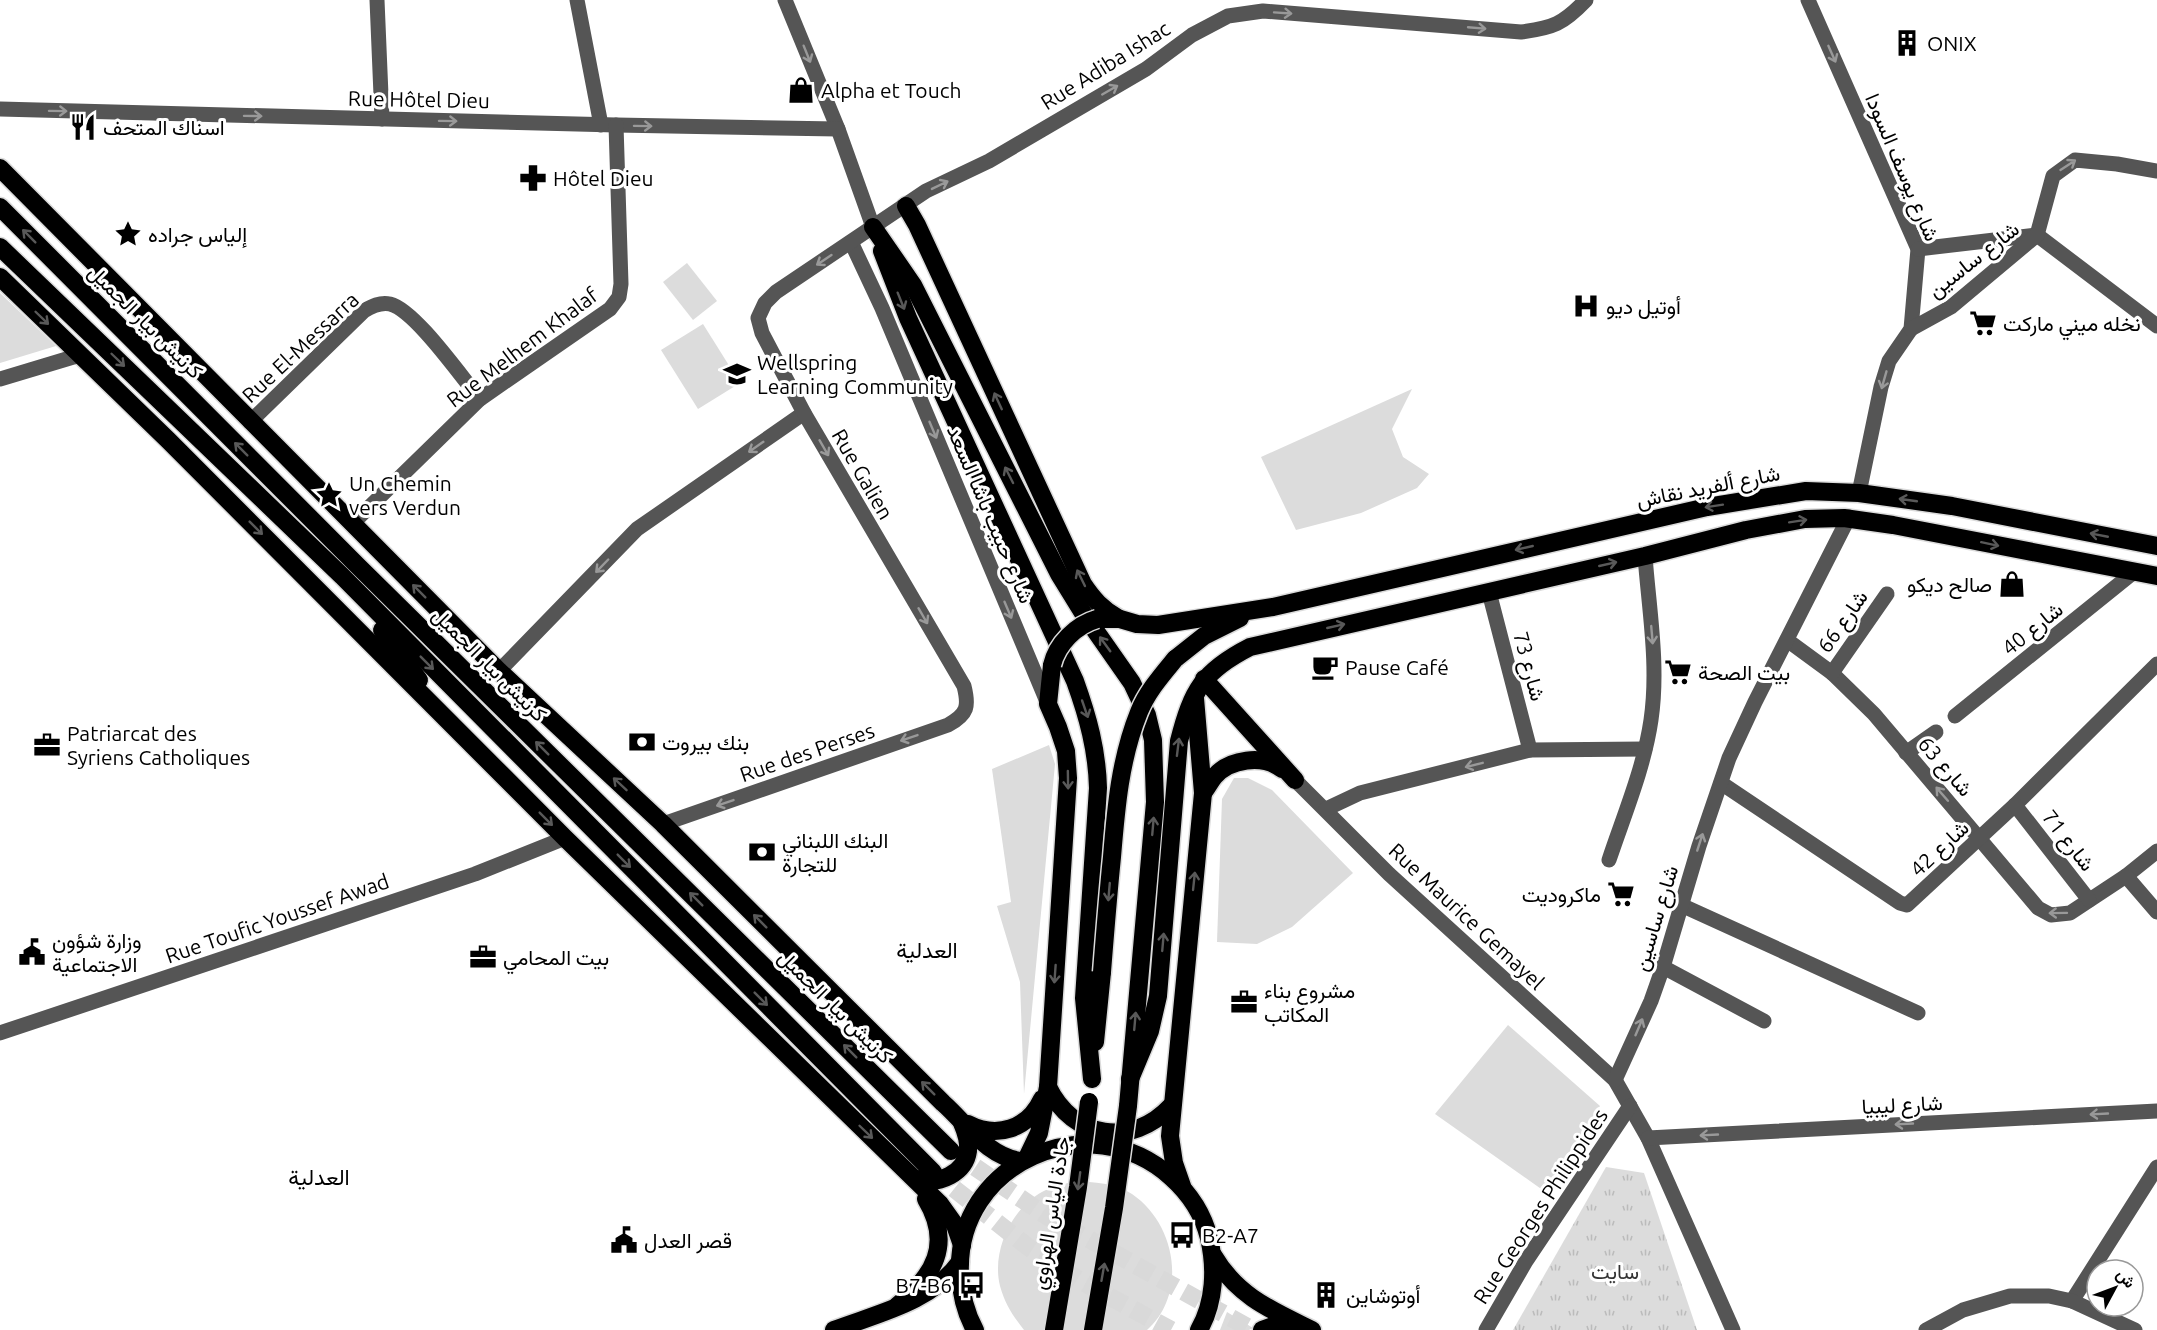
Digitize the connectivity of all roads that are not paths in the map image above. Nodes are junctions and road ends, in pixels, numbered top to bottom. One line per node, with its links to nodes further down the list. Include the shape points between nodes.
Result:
1 (377, 0): 7 (street)
2 (577, 0): 8 (street)
3 (785, 0): 9 (street, one-way to 9)
4 (1808, 0): 18 (street, شارع يوسف السودا, one-way to 18)
5 (1584, 1): 12 (street, Rue Adiba Ishac, one-way to 5, via 1146,69 1192,35 1228,16 1263,11 1521,32 1547,29 1568,18)
6 (3, 111): 7 (street, Rue Hôtel Dieu, one-way to 7)
7 (382, 119): 8 (street, Rue Hôtel Dieu, one-way to 8)
8 (609, 125): 9 (street, Rue Hôtel Dieu, one-way to 9); 24 (street, Rue Melhem Khalaf, via 619,297 610,309)
9 (838, 129): 14 (street)
10 (0, 168): 26 (highway)
11 (2157, 171): 15 (street, شارع ساسين, one-way to 11, via 2053,176 2075,160)
12 (906, 206): 14 (street, Rue Adiba Ishac); 40 (highway, one-way to 12, via 1093,600 1083,584)
13 (0, 207): 33 (highway, كرنيش بيار الجميل, one-way to 13)
14 (873, 227): 16 (street, Rue Galien); 72 (highway, one-way to 72, via 908,318 1075,681 1089,721 1098,763 1084,998); 73 (highway, one-way to 14, via 1155,802 1153,740 1147,715 1126,673 1059,574 913,285)
15 (2037, 235): 18 (street); 20 (street); 21 (street, شارع ساسين, via 1951,307)
16 (851, 242): 25 (street, Rue Galien, one-way to 25, via 776,292 758,318); 46 (street, شارع حبيب باشا السعد, one-way to 46)
17 (0, 247): 35 (highway, كرنيش بيار الجميل, one-way to 35)
18 (1918, 249): 21 (street, شارع يوسف السودا)
19 (0, 277): 22 (highway, one-way to 22)
20 (2157, 326)
21 (1911, 329): 28 (street, شارع يوسف السودا, one-way to 28, via 1889,361)
22 (80, 355): 23 (street); 27 (highway)
23 (0, 379)
24 (480, 399): 26 (street, Rue El-Messarra, via 418,323 392,304 382,303 364,311); 30 (street, Rue Melhem Khalaf)
25 (804, 414): 43 (street, one-way to 43, via 637,529); 47 (street, Rue Galien, one-way to 47, via 964,686 968,700)
26 (250, 422): 30 (highway); 33 (highway)
27 (168, 440): 35 (highway); 50 (highway, one-way to 50)
28 (1859, 493): 31 (highway, شارع ألفريد نقاش, one-way to 28, via 1952,506); 39 (highway, شارع ألفريد نقاش, one-way to 39, via 1806,491 1707,507)
29 (1850, 518): 32 (highway, one-way to 29, via 1805,519); 34 (highway, one-way to 34); 41 (street, شارع ساسين)
30 (351, 524): 43 (highway, one-way to 30)
31 (2157, 546)
32 (1645, 555): 37 (highway, one-way to 32); 51 (street, one-way to 51, via 1654,662)
33 (357, 564): 43 (highway); 81 (highway, كرنيش بيار الجميل, one-way to 33)
34 (2134, 572): 36 (highway); 48 (street, شارع 40)
35 (342, 576): 50 (highway); 84 (highway, كرنيش بيار الجميل, one-way to 84)
36 (2157, 576)
37 (1489, 592): 45 (highway, one-way to 37, via 1227,659 1250,647); 52 (street, شارع 73)
38 (1887, 594): 44 (street, شارع 66)
39 (1273, 607): 40 (highway, via 1158,625); 72 (highway, one-way to 72, bridge, via 1204,636 1155,683 1139,711 1128,745 1116,812)
40 (1120, 619): 46 (highway, bridge, via 1089,621 1060,647 1052,665)
41 (1787, 640): 44 (street, شارع 63); 55 (street, شارع ساسين)
42 (2157, 664): 57 (street, شارع 42)
43 (499, 672): 59 (highway, one-way to 43)
44 (1832, 673): 53 (street, شارع 63)
45 (1199, 686): 54 (highway); 56 (highway); 73 (highway, one-way to 45, via 1150,1031 1158,996 1179,741)
46 (1048, 704): 75 (highway, one-way to 75, via 1066,751 1068,778)
47 (962, 716): 59 (street, Rue des Perses, one-way to 59, via 948,725)
48 (1955, 716)
49 (1935, 732): 53 (street)
50 (460, 734): 60 (highway, one-way to 60)
51 (1645, 749): 52 (street); 63 (street)
52 (1530, 750): 58 (street, one-way to 58, via 1360,793)
53 (1906, 753): 61 (street, شارع 63, one-way to 53)
54 (1295, 780): 56 (highway, via 1277,766 1245,761 1215,775); 58 (street, Rue Maurice Gemayel)
55 (1720, 783): 61 (street, شارع 42, via 1900,903 1907,904); 66 (street, شارع ساسين, one-way to 55)
56 (1203, 793): 76 (highway, one-way to 56)
57 (2016, 805): 61 (street, شارع 42); 65 (street, شارع 71)
58 (1326, 809): 74 (street, Rue Maurice Gemayel, via 1389,874)
59 (663, 824): 79 (highway, one-way to 59)
60 (565, 838): 71 (street, Rue Toufic Youssef Awad, via 475,874); 85 (highway, one-way to 85)
61 (1980, 838): 65 (street, شارع 63, one-way to 61, via 2070,913 2051,915 2038,908)
62 (2157, 851): 64 (street, شارع 63)
63 (1609, 860)
64 (2126, 876): 65 (street, شارع 63); 67 (street)
65 (2090, 900)
66 (1681, 905): 68 (street, شارع ساسين); 69 (street)
67 (2157, 912)
68 (1663, 967): 70 (street); 74 (street, شارع ساسين, one-way to 68)
69 (1918, 1012)
70 (1764, 1021)
71 (0, 1033)
72 (1092, 1079): 94 (highway, جادة الياس الهراوي, one-way to 94, bridge)
73 (1130, 1079): 95 (highway, one-way to 73, bridge)
74 (1615, 1080): 77 (street)
75 (1048, 1087): 76 (highway, via 1070,1117 1104,1132 1141,1128); 79 (highway, via 1032,1116 1016,1127 986,1131); 82 (highway, via 1039,1133)
76 (1172, 1106): 86 (highway, via 1172,1154)
77 (1630, 1106): 80 (street); 98 (street, Rue Georges Philippides, via 1526,1261)
78 (2157, 1111): 80 (street, شارع ليبيا, one-way to 80)
79 (959, 1117): 82 (highway, via 999,1154); 85 (highway, via 969,1149 962,1166 938,1181 930,1182)
80 (1648, 1138): 99 (street)
81 (951, 1151)
82 (1025, 1159): 86 (highway, via 1072,1145 1109,1146 1136,1154 1161,1168); 87 (highway, via 994,1183 983,1197 967,1228)
83 (2157, 1167): 89 (street)
84 (933, 1172)
85 (908, 1173): 87 (highway, via 951,1217 959,1234); 90 (highway, via 934,1214 939,1238 932,1269)
86 (1182, 1187): 88 (highway, via 1203,1222)
87 (961, 1253): 90 (highway, via 952,1273 938,1286); 93 (highway, via 961,1291)
88 (1213, 1255): 91 (highway, via 1243,1292); 96 (highway, via 1213,1288)
89 (2072, 1301): 100 (street, via 2049,1296 2010,1296 1962,1310); 101 (street)
90 (897, 1306): 92 (highway)
91 (1307, 1328): 97 (highway, via 1276,1325)
92 (834, 1330)
93 (975, 1330)
94 (1054, 1330)
95 (1093, 1330)
96 (1198, 1330)
97 (1262, 1330)
98 (1486, 1330)
99 (1732, 1330)
100 (1926, 1330)
101 (2135, 1330)

